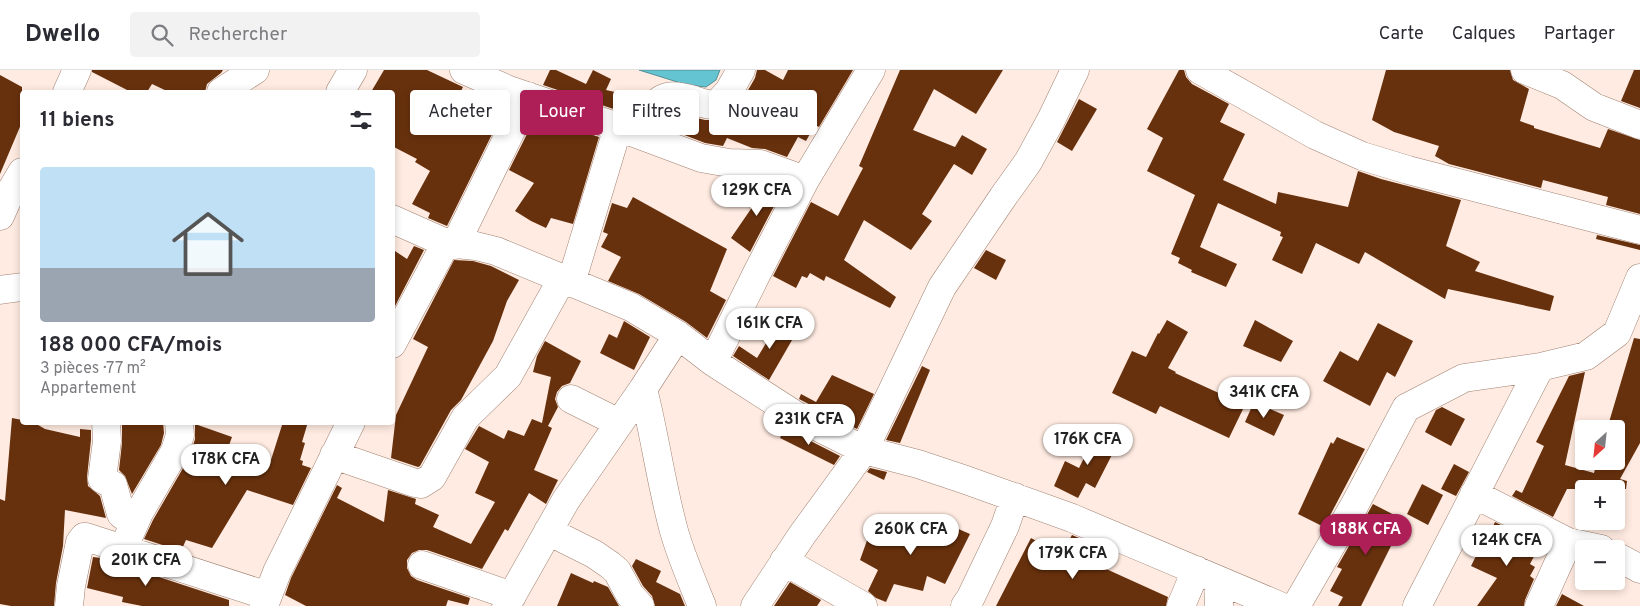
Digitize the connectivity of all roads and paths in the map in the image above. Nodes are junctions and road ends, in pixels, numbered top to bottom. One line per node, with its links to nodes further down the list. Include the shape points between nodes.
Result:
1 (78, 70): 10 (street)
2 (255, 70): 11 (street)
3 (353, 70): 12 (street)
4 (464, 70): 13 (street)
5 (741, 70): 18 (street, via 717,104 708,105 675,96 660,99)
6 (871, 70): 20 (street)
7 (1076, 70): 39 (street, via 1028,162 942,287)
8 (1200, 70): 23 (street, via 1315,135 1362,156)
9 (1525, 70): 15 (street, via 1562,85 1594,107)
10 (68, 90)
11 (224, 90)
12 (341, 90)
13 (520, 94)
14 (520, 111): 24 (street)
15 (1640, 125)
16 (615, 135): 26 (street)
17 (641, 135): 18 (street)
18 (644, 136): 20 (street, via 701,158 760,164)
19 (20, 175): 21 (street)
20 (805, 180): 31 (street)
21 (0, 216)
22 (395, 220): 24 (street)
23 (1640, 230)
24 (450, 244): 26 (street, via 486,248); 30 (street)
25 (1640, 278): 32 (street, via 1617,333 1586,356)
26 (567, 281): 29 (street, via 631,307); 40 (street, via 508,376 465,418 432,477 421,484 415,483)
27 (20, 287): 28 (street)
28 (0, 290)
29 (678, 335): 31 (street); 33 (street)
30 (395, 339)
31 (713, 362): 39 (street, via 800,418)
32 (1540, 367): 41 (street); 63 (street, via 1464,378 1406,408)
33 (643, 389): 35 (street); 57 (street, via 674,532)
34 (571, 399): 35 (street)
35 (619, 423): 44 (street)
36 (106, 425): 43 (street, via 102,479 113,485 121,514)
37 (179, 425): 43 (street, via 175,451)
38 (349, 425): 40 (street)
39 (864, 450): 42 (street, via 918,464); 48 (street)
40 (334, 455): 53 (street)
41 (1474, 494): 45 (street); 64 (street)
42 (1015, 497): 52 (street, via 1072,518); 60 (street, via 1005,526)
43 (134, 524): 47 (street)
44 (548, 532): 54 (street); 56 (street, via 610,565)
45 (1568, 542): 46 (street); 65 (street)
46 (1575, 543)
47 (123, 550): 53 (street); 55 (street, via 84,537 80,542 71,586)
48 (784, 560): 58 (street); 59 (street)
49 (1625, 561): 51 (street)
50 (422, 565): 54 (street)
51 (1640, 569)
52 (1211, 585): 61 (street); 62 (street)
53 (266, 601)
54 (509, 601)
55 (70, 606)
56 (640, 606)
57 (702, 606)
58 (755, 606)
59 (864, 606)
60 (965, 606)
61 (1180, 606)
62 (1280, 606)
63 (1296, 606)
64 (1417, 606)
65 (1539, 606)

